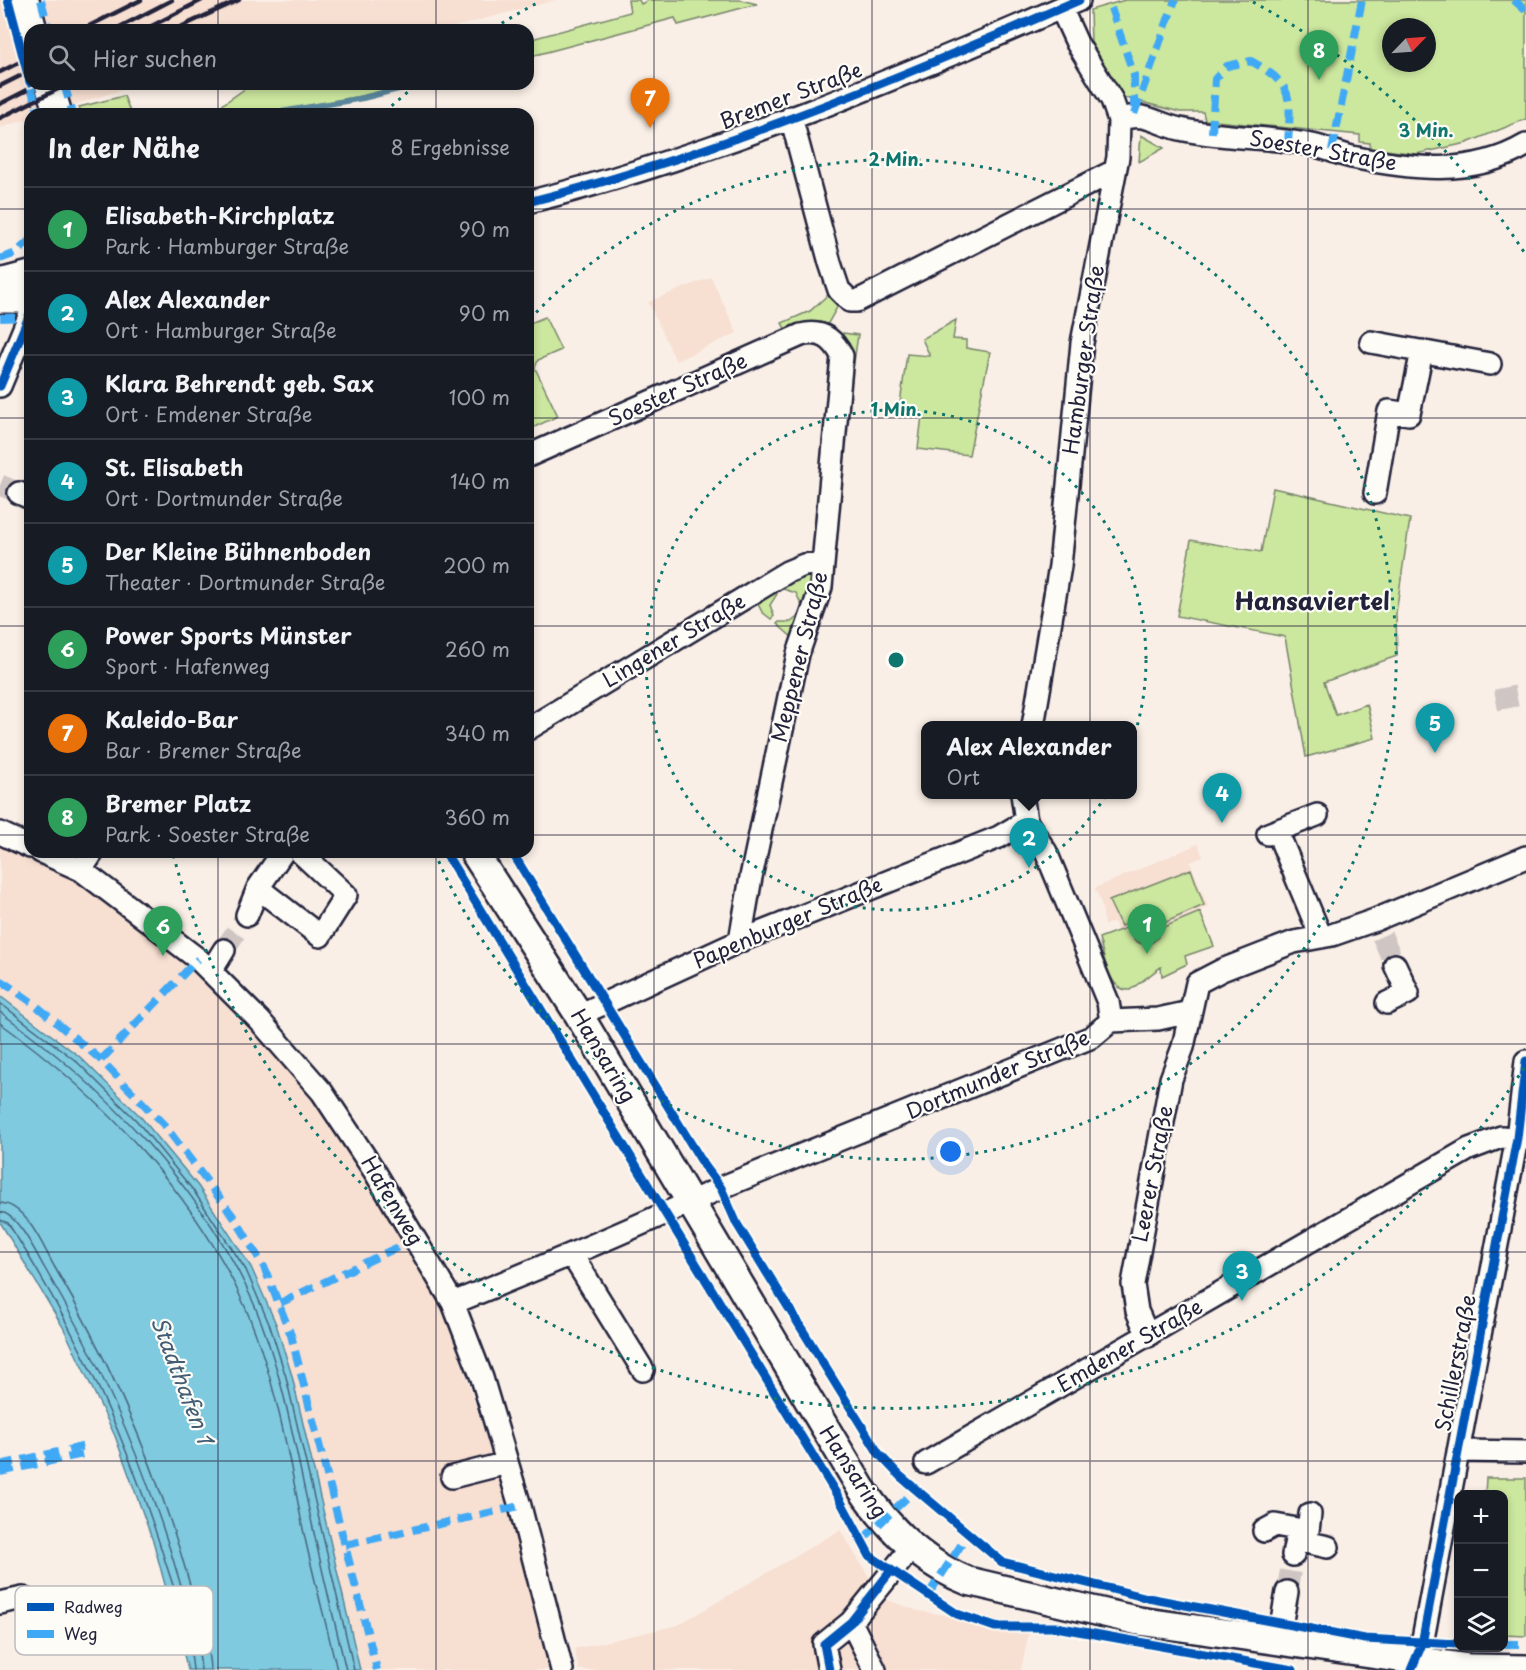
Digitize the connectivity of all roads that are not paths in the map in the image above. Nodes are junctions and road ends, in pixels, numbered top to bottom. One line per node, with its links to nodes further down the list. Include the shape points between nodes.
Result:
1 (25, 0): 3 (main road)
2 (1070, 4): 6 (street, Bremer Straße); 7 (street, Hamburger Straße, via 1077,43 1112,100)
3 (31, 24)
4 (51, 90): 5 (main road)
5 (56, 108)
6 (790, 117): 9 (street, via 830,263 839,290 850,301 908,277); 10 (street, Bremer Straße, via 592,185)
7 (1119, 120): 8 (street, Soester Straße, via 1134,114 1179,129 1312,145 1350,157 1444,169 1470,167); 9 (street, Hamburger Straße)
8 (1526, 144)
9 (1114, 171): 22 (street, Hamburger Straße, via 1081,355 1060,566)
10 (534, 200)
11 (21, 281): 12 (main road)
12 (0, 299)
13 (24, 328): 18 (street)
14 (829, 338): 19 (street, Soester Straße, via 801,335); 21 (street, Meppener Straße, via 837,346 842,366)
15 (1371, 342): 16 (street)
16 (1422, 351): 17 (street); 20 (street, via 1409,414 1389,411)
17 (1490, 364)
18 (0, 386)
19 (534, 453)
20 (1375, 493)
21 (823, 563): 23 (street, Lingener Straße, via 804,565 787,573); 39 (street, Meppener Straße, via 821,587 798,654)
22 (1034, 721)
23 (534, 725)
24 (1023, 799): 26 (street)
25 (1317, 815): 38 (street, via 1275,839)
26 (1026, 820): 39 (street, Papenburger Straße, via 999,837); 46 (street, via 1046,852 1108,1002)
27 (0, 833): 28 (street)
28 (24, 844)
29 (1526, 857): 38 (street, via 1378,928)
30 (54, 858): 35 (street, Hafenweg)
31 (89, 858): 35 (street)
32 (279, 858): 36 (street)
33 (306, 858): 36 (street, via 345,895 320,936)
34 (478, 858): 45 (main road, Hansaring)
35 (81, 870): 42 (street, Hafenweg)
36 (258, 888): 37 (street)
37 (247, 915)
38 (1321, 937): 44 (street, via 1294,942 1202,978 1197,983)
39 (740, 941): 45 (street, Papenburger Straße)
40 (224, 950): 42 (street)
41 (1395, 965): 43 (street, via 1408,993)
42 (211, 971): 51 (street, Hafenweg, via 322,1092)
43 (1388, 1003)
44 (1190, 1012): 46 (street, Dortmunder Straße, via 1175,1017); 52 (street, Leerer Straße, via 1171,1079 1133,1284 1137,1311)
45 (579, 1016): 49 (main road, Hansaring)
46 (1111, 1020): 49 (street, Dortmunder Straße, via 1092,1037 725,1186)
47 (1526, 1061): 48 (street, Schillerstraße)
48 (1522, 1138): 52 (street, Emdener Straße, via 1501,1137 1469,1149); 54 (street, Schillerstraße)
49 (692, 1203): 50 (street, Dortmunder Straße); 61 (main road, Hansaring, via 861,1488 885,1521)
50 (572, 1255): 51 (street, Dortmunder Straße); 53 (street)
51 (453, 1303): 56 (street, Hafenweg, via 482,1378)
52 (1148, 1336): 57 (street, Emdener Straße)
53 (642, 1370)
54 (1458, 1451): 55 (street); 69 (street, Schillerstraße, via 1422,1644)
55 (1526, 1452)
56 (507, 1463): 58 (street); 71 (street, Hafenweg)
57 (926, 1463)
58 (452, 1477)
59 (1310, 1514): 60 (street, via 1308,1532 1275,1525)
60 (1264, 1531)
61 (912, 1547): 67 (street); 68 (main road, Hansaring, via 954,1575 1011,1592 1139,1621)
62 (1328, 1547): 63 (street, via 1296,1539)
63 (1293, 1556)
64 (1287, 1592): 68 (street)
65 (15, 1600): 66 (street)
66 (0, 1603)
67 (851, 1622): 72 (street, via 824,1644); 73 (street)
68 (1278, 1643): 69 (main road, Hansaring)
69 (1413, 1666): 70 (main road, Hansaring)
70 (1526, 1669)
71 (562, 1670)
72 (829, 1670)
73 (875, 1670)

